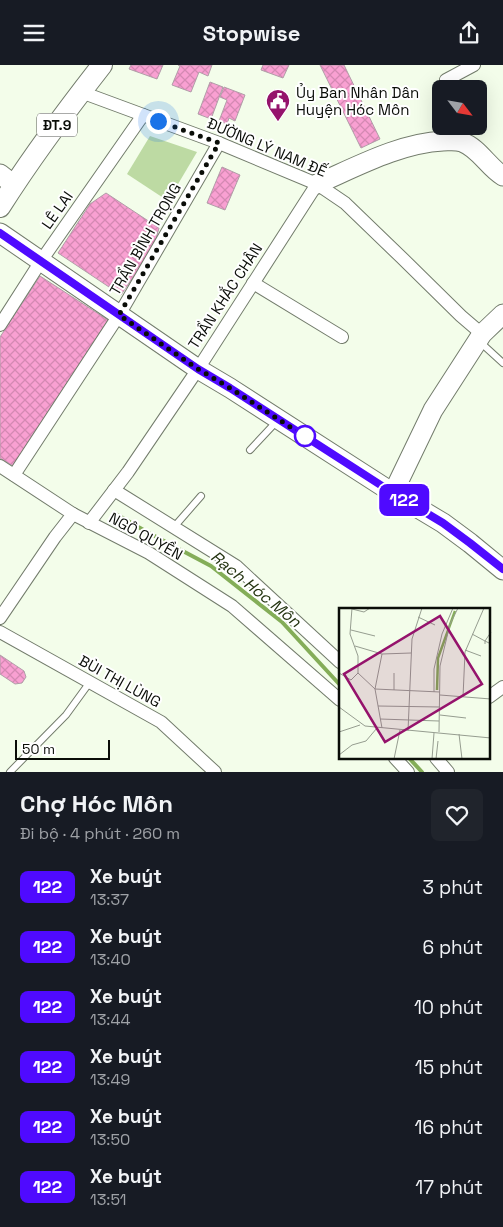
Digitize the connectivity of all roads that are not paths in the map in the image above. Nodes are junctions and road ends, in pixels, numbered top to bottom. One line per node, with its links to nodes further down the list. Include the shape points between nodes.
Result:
1 (102, 65): 4 (main road, ĐT.9)
2 (474, 65): 3 (street)
3 (446, 80)
4 (81, 92): 5 (street, ĐƯỜNG LÝ NAM ĐẾ); 10 (main road, ĐT.9)
5 (143, 115): 8 (street, ĐƯỜNG LÝ NAM ĐẾ); 14 (street, LÊ LAI)
6 (456, 135): 11 (main road, via 404,147)
7 (461, 135): 9 (main road)
8 (219, 143): 11 (street, ĐƯỜNG LÝ NAM ĐẾ); 17 (street, TRẦN BÌNH TRỌNG)
9 (503, 176)
10 (7, 179): 12 (main road, ĐT.9)
11 (317, 184): 15 (street, TRẦN KHẮC CHÂN); 20 (street, ĐƯỜNG LÝ NAM ĐẾ, via 345,203)
12 (0, 207)
13 (0, 233): 14 (main road)
14 (41, 261): 17 (main road); 18 (street, LÊ LAI)
15 (253, 283): 19 (street); 22 (street, TRẦN KHẮC CHÂN)
16 (503, 314): 20 (main road)
17 (119, 315): 22 (main road); 26 (street, TRẦN BÌNH TRỌNG)
18 (0, 325)
19 (342, 337)
20 (480, 337): 21 (lane); 28 (main road, via 433,410)
21 (503, 363)
22 (198, 369): 23 (main road); 27 (street, TRẦN KHẮC CHÂN)
23 (279, 420): 24 (lane); 28 (main road)
24 (250, 450)
25 (0, 466): 26 (street, NGÔ QUYỀN)
26 (14, 475): 30 (street, NGÔ QUYỀN)
27 (114, 490): 31 (street, TRẦN KHẮC CHÂN); 32 (street, NGÔ QUYỀN)
28 (393, 493): 33 (main road, via 443,523)
29 (202, 496): 32 (lane)
30 (73, 514): 31 (street, NGÔ QUYỀN); 34 (street)
31 (89, 523): 40 (street, NGÔ QUYỀN, via 149,553 232,606)
32 (174, 527): 36 (street, NGÔ QUYỀN, via 236,566)
33 (503, 569)
34 (0, 618)
35 (0, 632): 37 (street, BÙI THỊ LÙNG)
36 (339, 661)
37 (90, 683): 43 (lane, via 66,715); 44 (street, BÙI THỊ LÙNG, via 161,722)
38 (503, 687): 39 (street)
39 (490, 696)
40 (339, 699)
41 (396, 759): 45 (street)
42 (437, 759): 46 (street)
43 (10, 772)
44 (215, 772)
45 (408, 772)
46 (448, 772)

